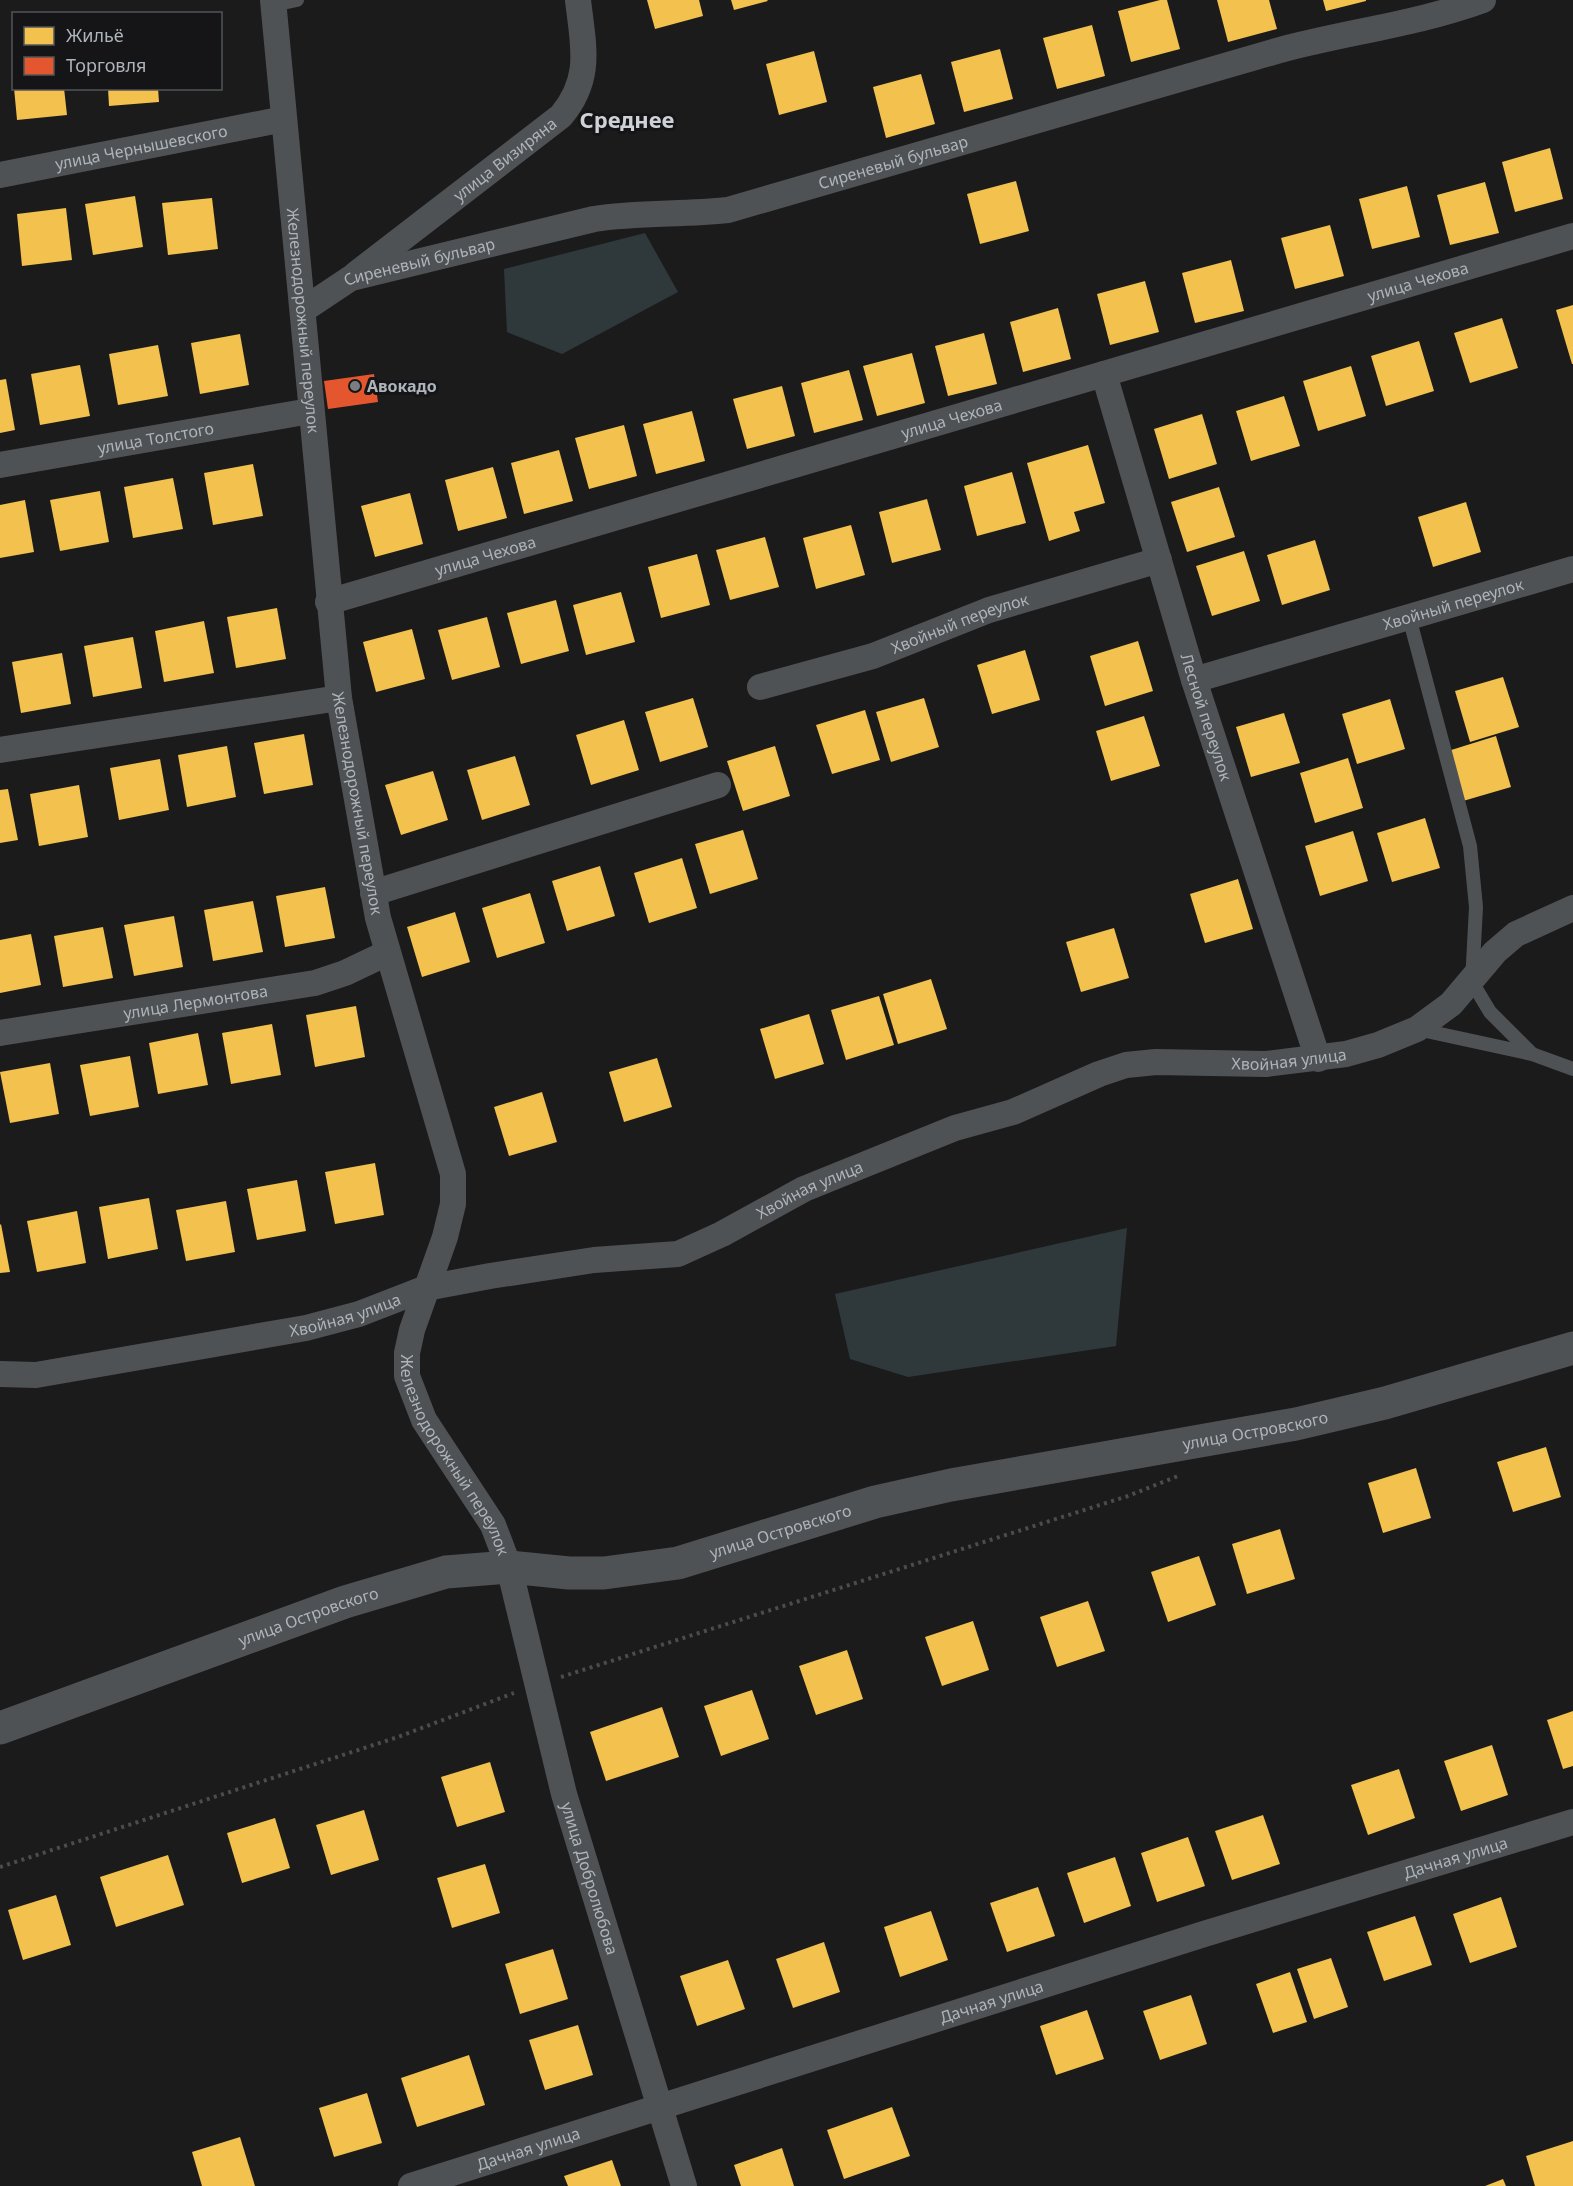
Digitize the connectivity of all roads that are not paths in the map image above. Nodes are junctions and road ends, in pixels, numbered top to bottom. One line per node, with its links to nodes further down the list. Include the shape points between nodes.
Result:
1 (578, 0): 7 (street, улица Визиряна, via 584,50 576,99 561,116)
2 (1483, 0): 7 (street, Сиреневый бульвар, via 1418,21 1280,50 728,210 622,214 594,219)
3 (281, 2): 4 (street, Железнодорожный переулок)
4 (284, 119): 5 (street, улица Чернышевского); 8 (street, Железнодорожный переулок)
5 (0, 176)
6 (1573, 236): 9 (street, улица Чехова)
7 (351, 278): 8 (street, Сиреневый бульвар)
8 (303, 309): 10 (street, Железнодорожный переулок)
9 (1104, 374): 12 (street, Лесной переулок); 14 (street, улица Чехова)
10 (310, 411): 11 (street, улица Толстого); 14 (street, Железнодорожный переулок)
11 (0, 465)
12 (1159, 560): 16 (street, Лесной переулок); 17 (street, Хвойный переулок, via 989,610 873,656)
13 (1573, 569): 15 (street, Хвойный переулок)
14 (328, 602): 18 (street, Железнодорожный переулок)
15 (1409, 617): 16 (street, Хвойный переулок); 24 (lane, via 1470,846 1476,907)
16 (1194, 680): 28 (street, Лесной переулок)
17 (760, 687)
18 (339, 698): 19 (street); 21 (street, Железнодорожный переулок)
19 (0, 750)
20 (718, 785): 21 (street)
21 (373, 893): 23 (street, Железнодорожный переулок)
22 (1573, 908): 24 (street, Хвойная улица, via 1516,934 1495,952)
23 (387, 953): 26 (street, улица Лермонтова, via 315,983); 30 (street, Железнодорожный переулок, via 453,1174 453,1204)
24 (1472, 982): 25 (street, Хвойная улица); 27 (lane, via 1490,1012)
25 (1418, 1029): 27 (lane); 28 (street, Хвойная улица, via 1378,1045)
26 (0, 1033)
27 (1532, 1054): 29 (lane)
28 (1317, 1059): 30 (street, Хвойная улица, via 1266,1064 1126,1065 1013,1112 955,1128 804,1190 678,1254 594,1260)
29 (1573, 1069)
30 (426, 1288): 32 (street, Хвойная улица, via 359,1314 259,1338 36,1375); 33 (street, Железнодорожный переулок, via 407,1353 413,1397 493,1525)
31 (1573, 1348): 33 (street, улица Островского, via 1319,1419 875,1502 678,1563 604,1573)
32 (0, 1374)
33 (509, 1567): 34 (street, улица Островского, via 446,1572 378,1591); 36 (street, улица Добролюбова, via 570,1815)
34 (0, 1728)
35 (1573, 1822): 36 (street, Дачная улица)
36 (659, 2107): 37 (street, Дачная улица); 38 (street, улица Добролюбова)
37 (411, 2186)
38 (684, 2186)

